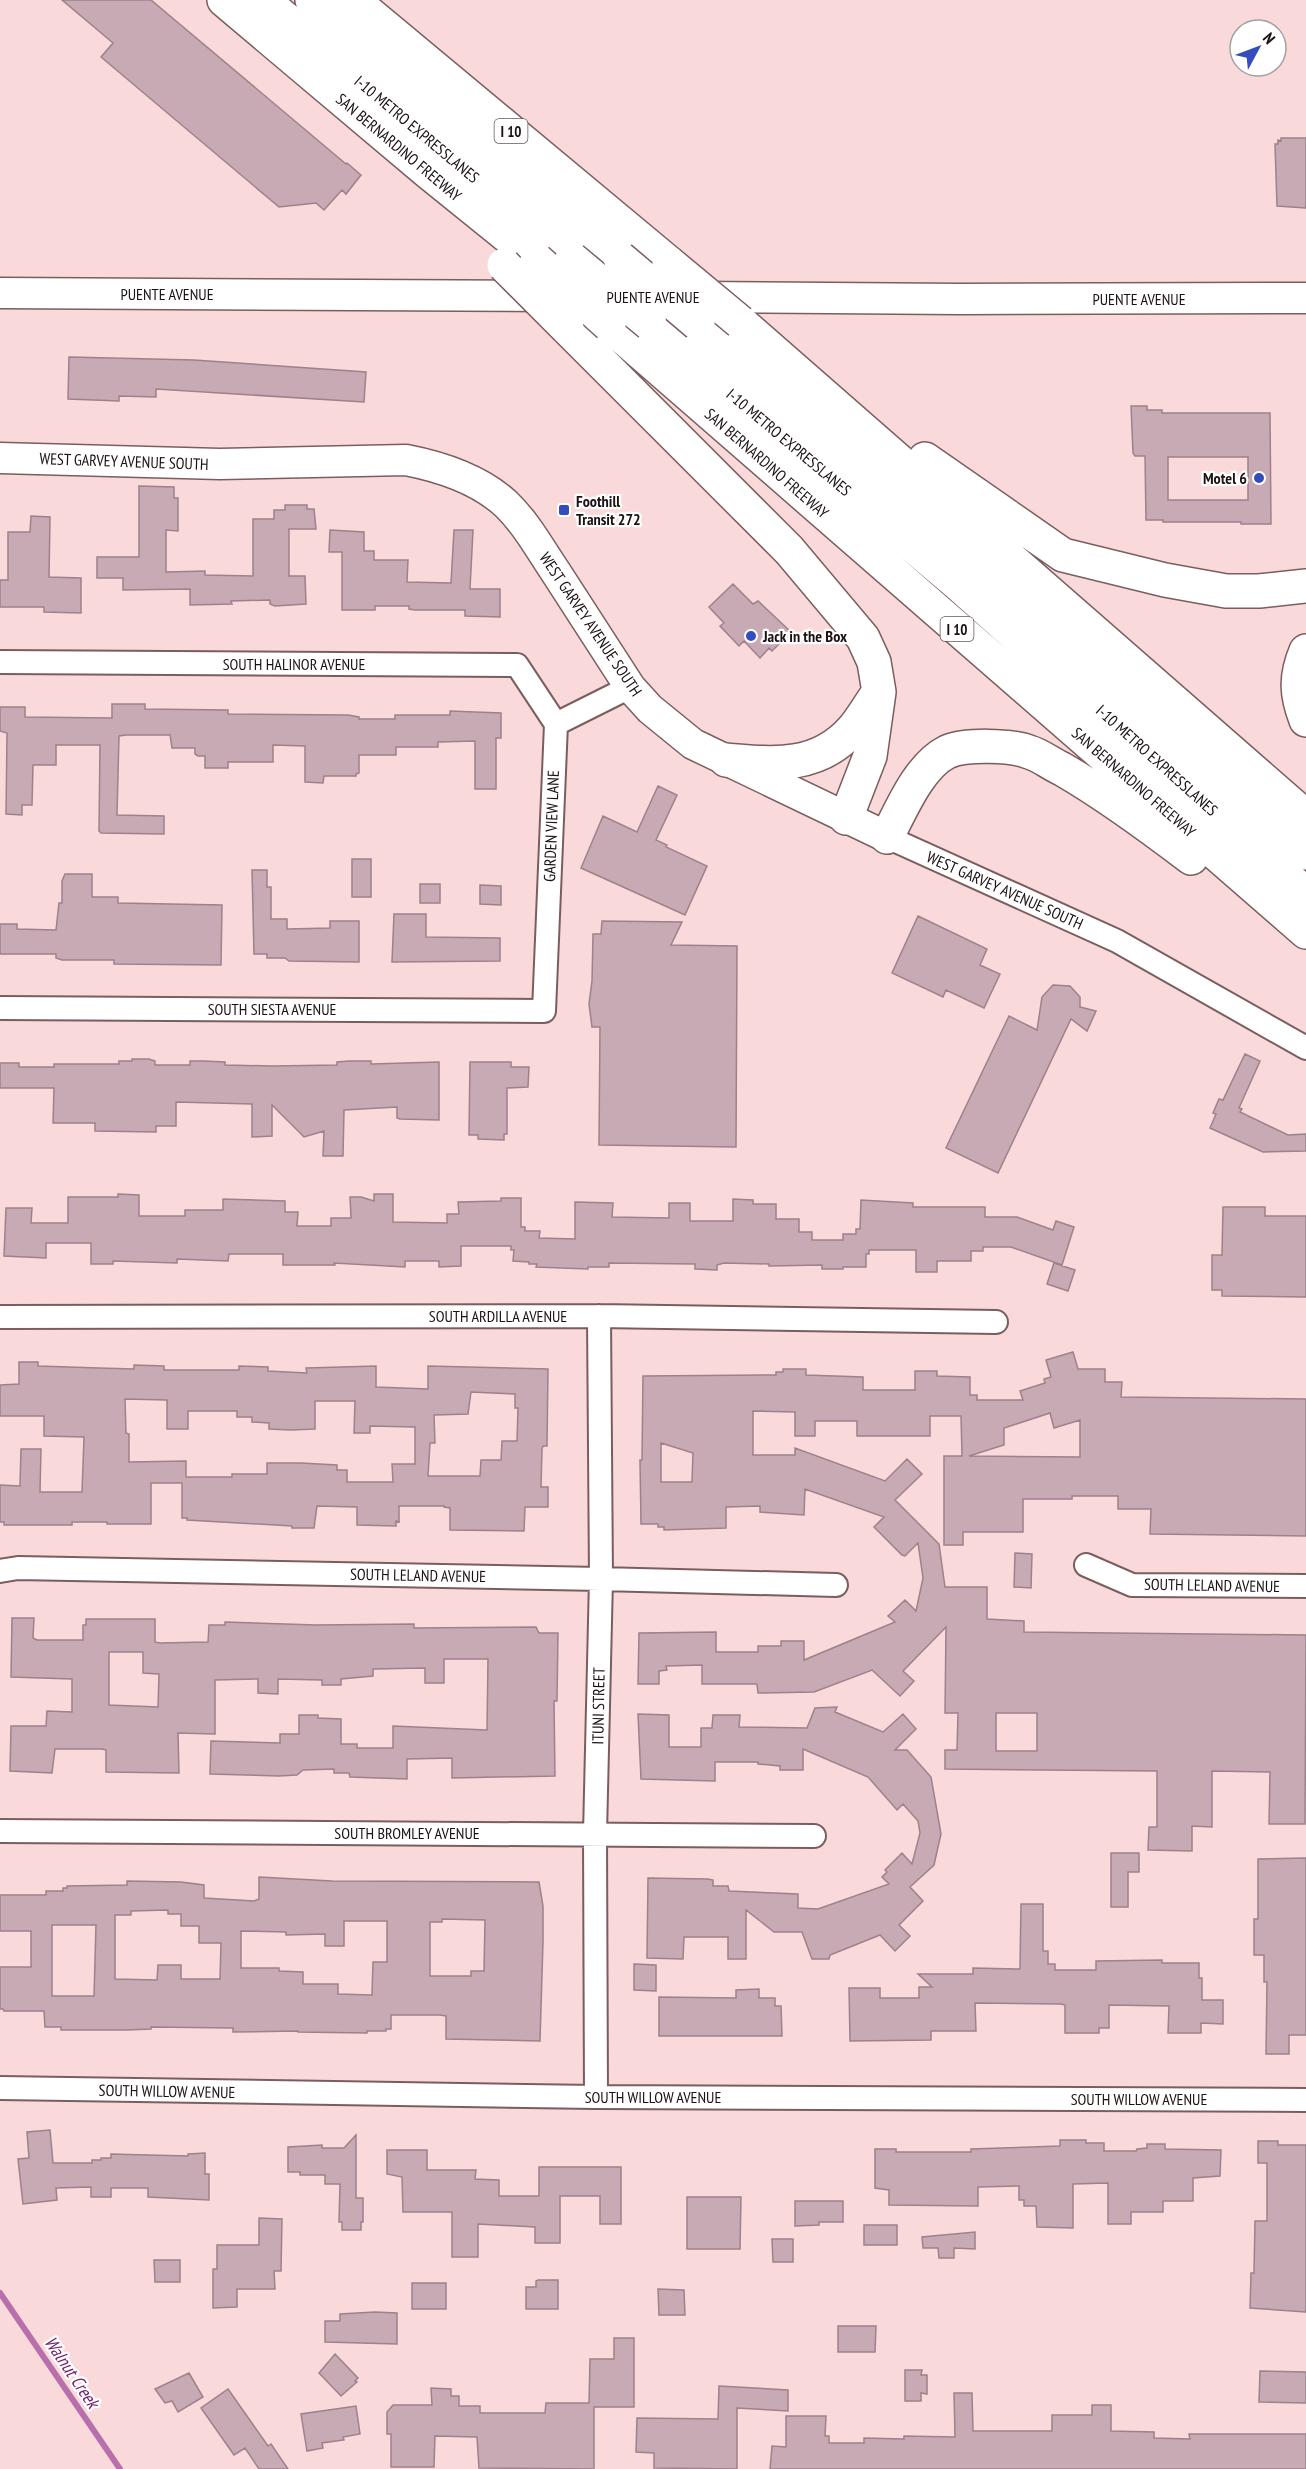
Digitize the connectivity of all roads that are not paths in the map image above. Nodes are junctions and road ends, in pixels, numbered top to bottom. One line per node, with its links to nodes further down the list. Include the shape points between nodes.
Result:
1 (224, 0): 5 (highway, SAN BERNARDINO FREEWAY / I 10)
2 (263, 0): 22 (highway, I-10 METRO EXPRESSLANES, bridge, via 958,584)
3 (312, 0): 21 (highway, I-10 METRO EXPRESSLANES, bridge, via 1064,636)
4 (353, 0): 8 (highway, I 10, bridge)
5 (428, 172): 14 (highway, bridge, via 504,265 789,550 863,638 874,662); 23 (highway, SAN BERNARDINO FREEWAY / I 10, bridge, via 537,260)
6 (0, 293): 7 (main road, PUENTE AVENUE)
7 (1306, 298)
8 (740, 322): 10 (highway, via 1063,555 1226,591); 19 (highway, I 10)
9 (0, 458): 13 (main road, WEST GARVEY AVENUE SOUTH, via 220,464 406,460 433,466 485,489 507,505)
10 (1306, 586)
11 (1306, 651): 15 (highway, via 1299,668 1297,698)
12 (0, 662): 16 (street, SOUTH HALINOR AVENUE, via 517,665)
13 (630, 687): 16 (street); 17 (main road, WEST GARVEY AVENUE SOUTH, via 675,731)
14 (879, 692): 17 (highway, via 851,731 819,756 777,765); 18 (highway, via 870,756)
15 (1306, 720)
16 (556, 724): 26 (street, GARDEN VIEW LANE)
17 (726, 760): 18 (main road, WEST GARVEY AVENUE SOUTH)
18 (846, 818): 20 (main road, WEST GARVEY AVENUE SOUTH)
19 (1306, 818)
20 (887, 837): 24 (highway, via 913,787 932,763 948,752 1003,746 1030,752 1131,813); 27 (street, WEST GARVEY AVENUE SOUTH, via 1117,941)
21 (1306, 853)
22 (1306, 894)
23 (1306, 932)
24 (1306, 944)
25 (0, 1008): 26 (street, SOUTH SIESTA AVENUE)
26 (544, 1011)
27 (1306, 1048)
28 (599, 1316): 29 (street, SOUTH ARDILLA AVENUE); 30 (street, SOUTH ARDILLA AVENUE); 33 (street, ITUNI STREET)
29 (0, 1317)
30 (996, 1322)
31 (1086, 1565): 35 (street, SOUTH LELAND AVENUE, via 1132,1585)
32 (0, 1571): 33 (street, SOUTH LELAND AVENUE)
33 (601, 1579): 34 (street, SOUTH LELAND AVENUE); 37 (street, ITUNI STREET)
34 (836, 1585)
35 (1306, 1586)
36 (0, 1831): 37 (street, SOUTH BROMLEY AVENUE)
37 (595, 1834): 38 (street, SOUTH BROMLEY AVENUE); 40 (street, ITUNI STREET)
38 (814, 1836)
39 (0, 2088): 40 (street, SOUTH WILLOW AVENUE)
40 (596, 2097): 41 (street, SOUTH WILLOW AVENUE)
41 (1306, 2100)

